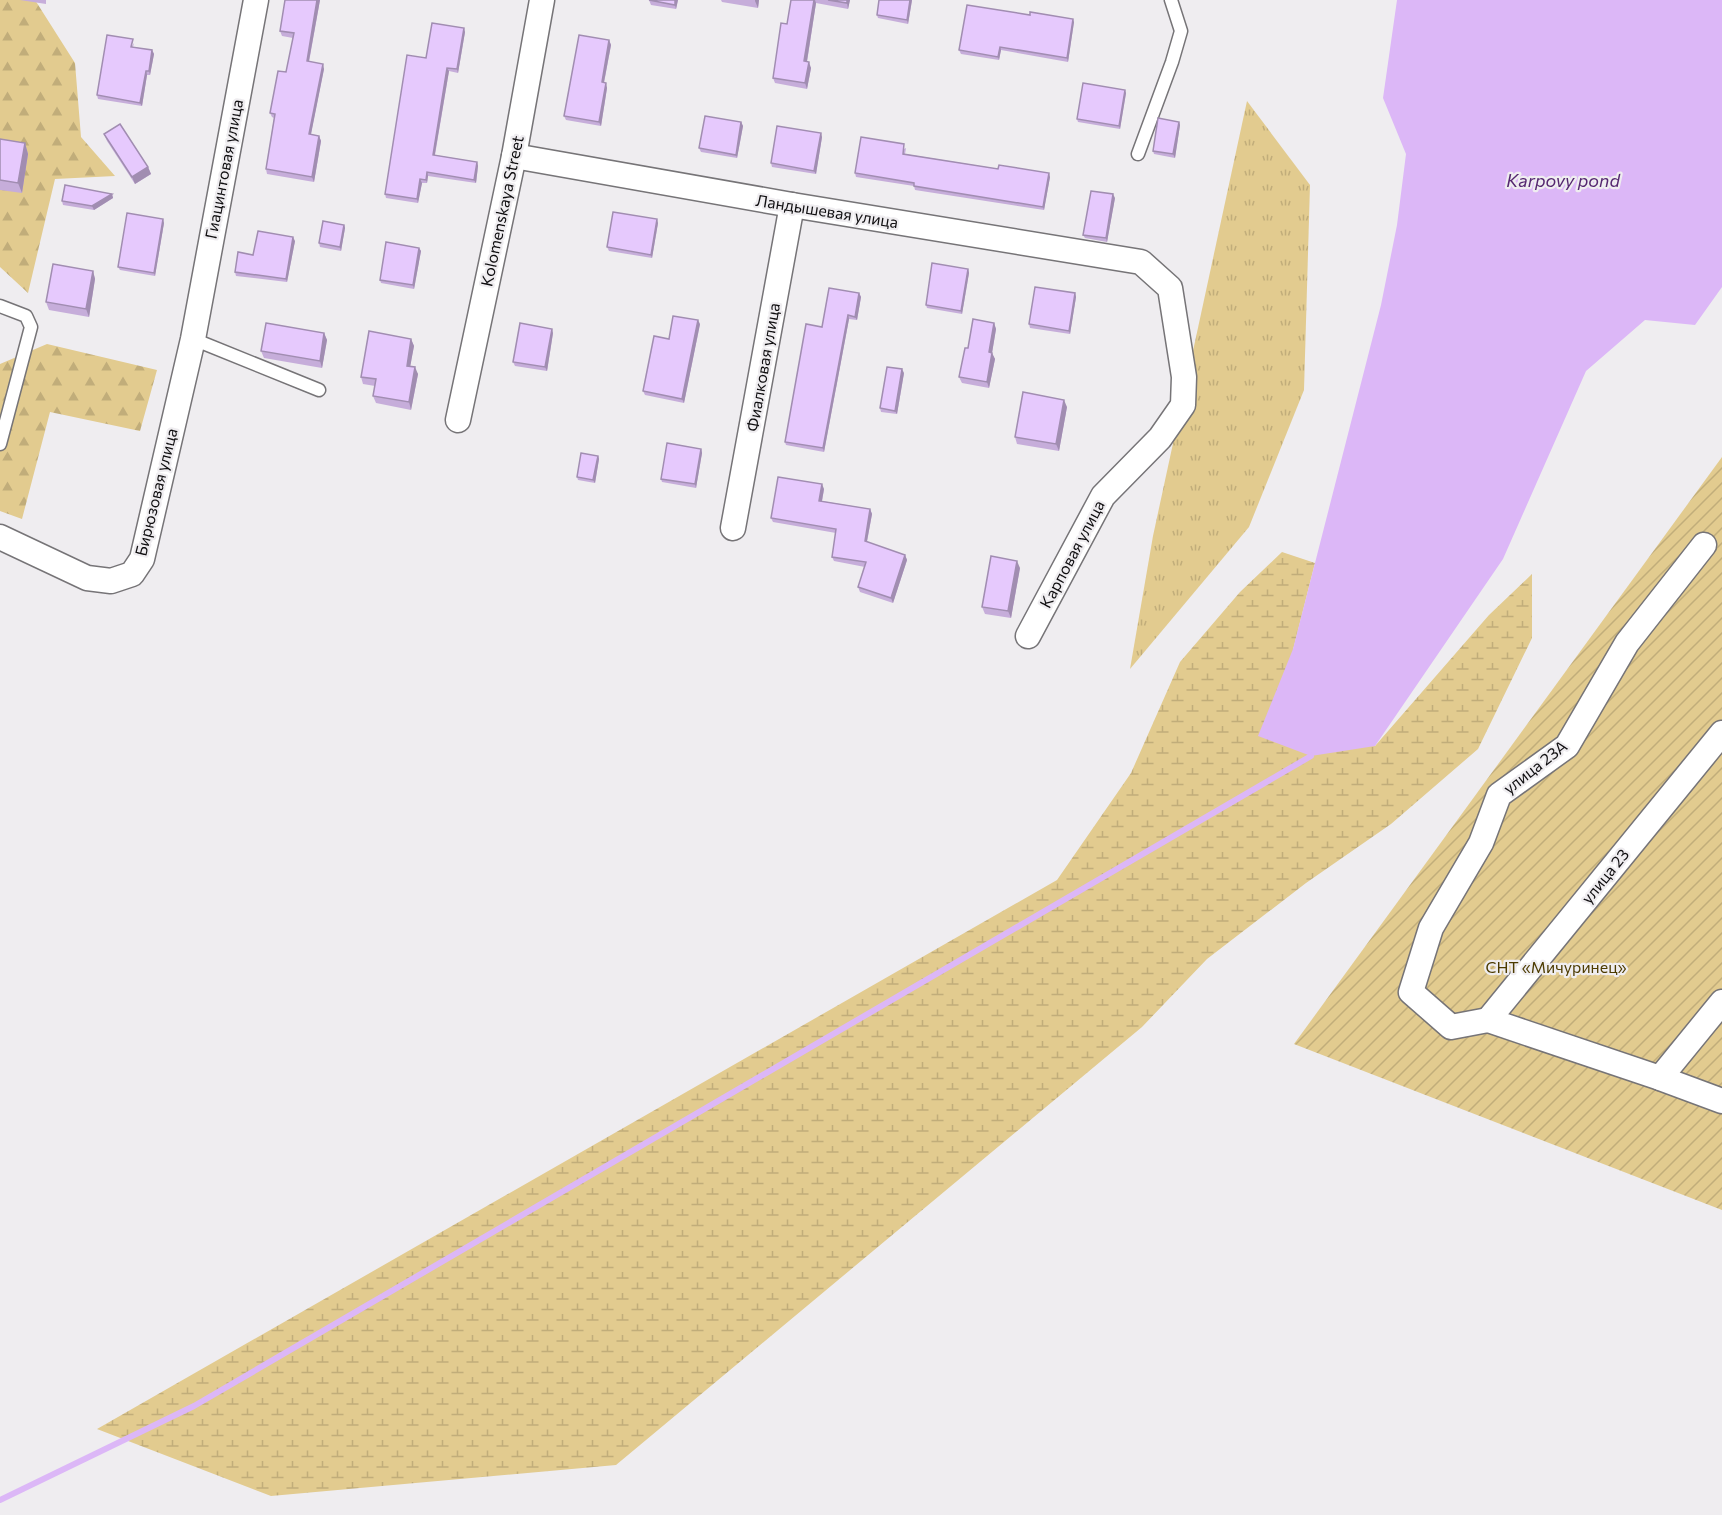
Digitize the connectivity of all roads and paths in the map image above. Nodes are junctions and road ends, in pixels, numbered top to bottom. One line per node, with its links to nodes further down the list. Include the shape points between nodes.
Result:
1 (256, 0): 9 (street, Гиацинтовая улица)
2 (542, 0): 5 (street, Kolomenskaya Street)
3 (1171, 0): 4 (lane, via 1181,31)
4 (1138, 154)
5 (514, 156): 6 (street, Ландышевая улица); 11 (street, Kolomenskaya Street)
6 (792, 205): 7 (street, Ландышевая улица); 13 (street, Фиалковая улица)
7 (1141, 262): 16 (street, Карповая улица, via 1170,288 1184,377 1183,405 1160,438 1103,495)
8 (0, 306): 12 (lane, via 26,316 31,327)
9 (193, 339): 10 (lane); 14 (street, Бирюзовая улица, via 142,559 132,574 111,581 87,578)
10 (319, 390)
11 (458, 420)
12 (0, 444)
13 (733, 528)
14 (0, 537)
15 (1704, 545): 19 (street, улица 23А, via 1627,643 1567,746 1499,795 1481,843 1431,928 1411,992 1451,1027)
16 (1028, 636)
17 (1722, 733): 19 (street, улица 23)
18 (1722, 1002): 20 (street)
19 (1488, 1020): 20 (street)
20 (1659, 1078): 21 (street)
21 (1722, 1101)

